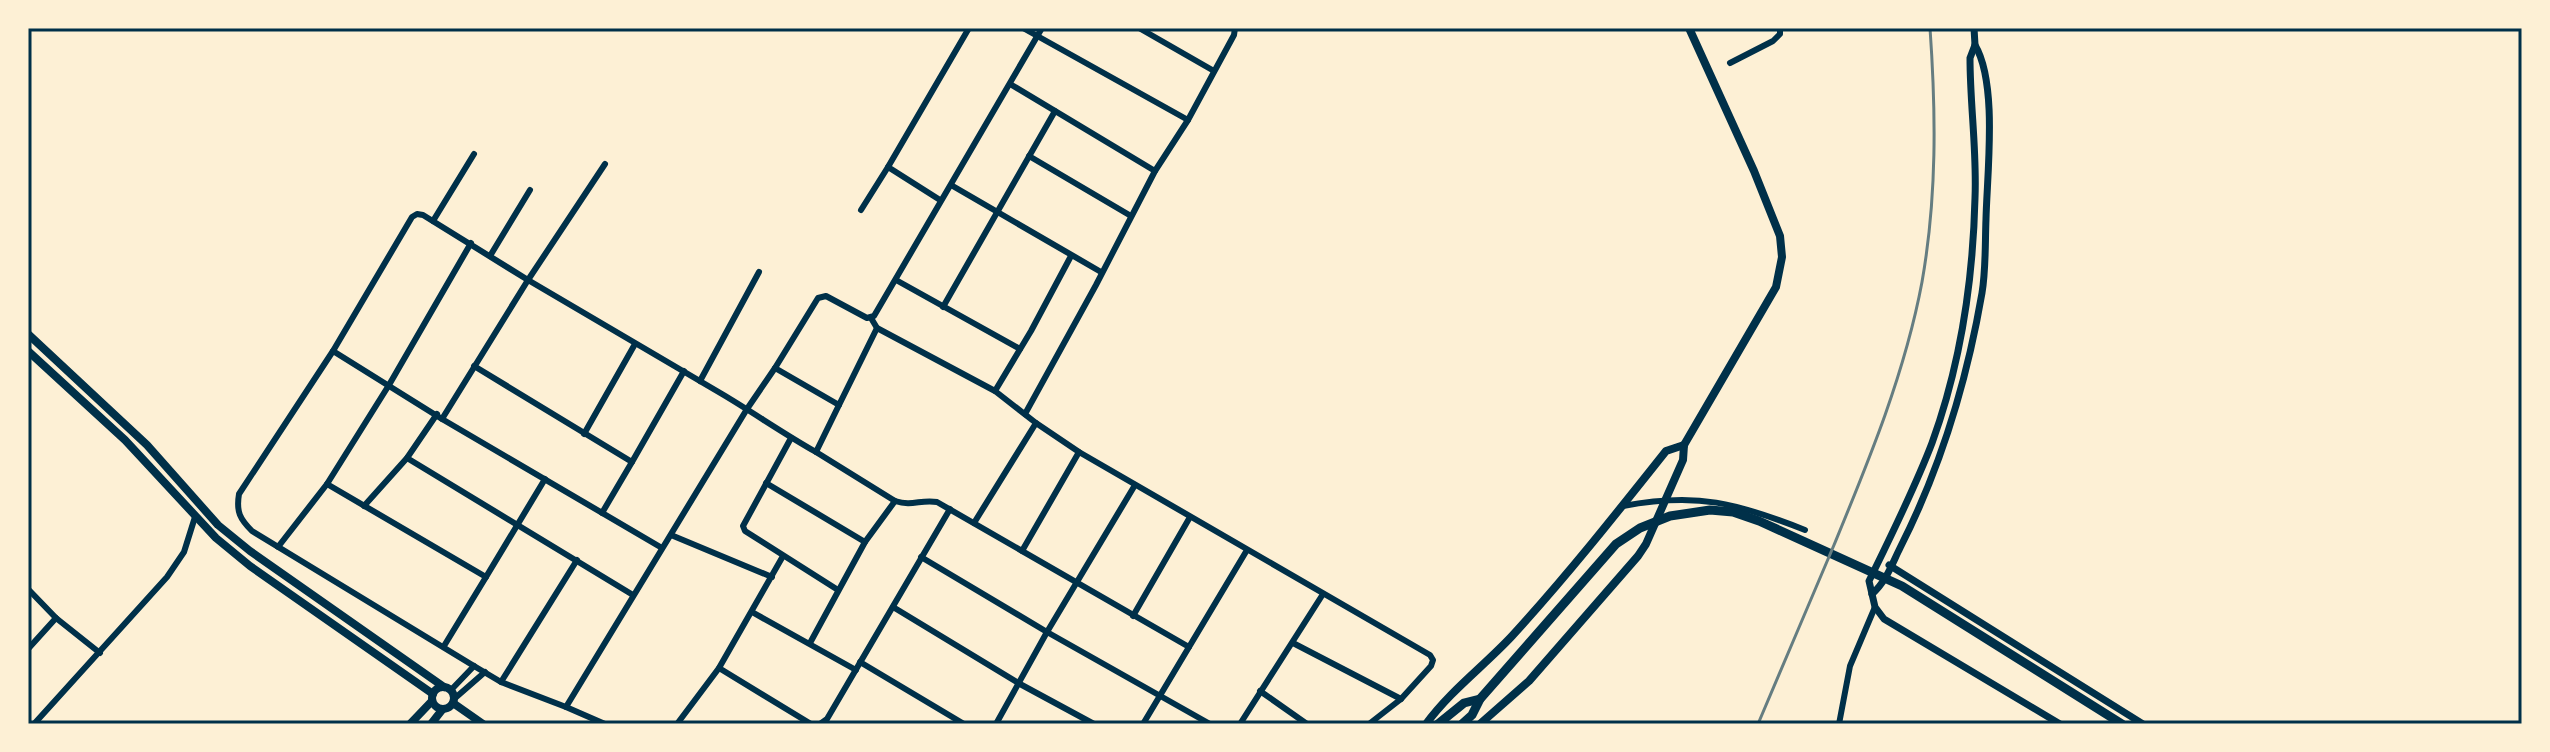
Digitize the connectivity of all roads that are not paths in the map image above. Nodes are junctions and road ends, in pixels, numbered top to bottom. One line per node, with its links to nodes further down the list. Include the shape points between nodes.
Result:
1 (969, 28): 19 (street)
2 (1023, 28): 9 (street)
3 (1042, 28): 9 (street)
4 (1139, 28): 12 (street)
5 (1235, 28): 12 (street)
6 (1689, 28): 56 (main road, via 1754,171 1780,236 1782,257 1776,287)
7 (1780, 28): 11 (street, via 1773,41)
8 (1974, 28): 10 (street)
9 (1037, 36): 13 (street); 15 (street)
10 (1975, 45): 85 (street, via 1970,58 1974,229 1960,338 1932,442); 86 (street, via 1983,58 1988,102 1983,290 1964,377 1936,465)
11 (1730, 63)
12 (1214, 71): 15 (street)
13 (1010, 84): 14 (street); 21 (street)
14 (1055, 111): 17 (street); 20 (street)
15 (1188, 120): 20 (street)
16 (474, 154): 27 (street)
17 (1029, 156): 25 (street); 26 (street)
18 (605, 164): 33 (street)
19 (888, 167): 23 (street); 24 (street)
20 (1155, 171): 26 (street)
21 (951, 185): 23 (street); 25 (street)
22 (530, 190): 29 (street)
23 (940, 200): 34 (street)
24 (861, 210)
25 (997, 212): 30 (street); 35 (street)
26 (1131, 216): 32 (street)
27 (433, 221): 28 (street); 42 (street, via 423,215 412,217)
28 (471, 243): 29 (street); 47 (street)
29 (490, 256): 33 (street)
30 (1071, 256): 32 (street); 40 (street)
31 (759, 272): 46 (street)
32 (1101, 272): 51 (street)
33 (528, 280): 39 (street); 43 (street)
34 (896, 280): 35 (street); 36 (street)
35 (943, 307): 40 (street)
36 (871, 318): 37 (street); 44 (street, via 826,296 818,298)
37 (877, 328): 48 (street); 49 (street)
38 (28, 334): 114 (main road, via 147,445 218,525)
39 (635, 344): 45 (street); 54 (street)
40 (1020, 349): 48 (street)
41 (28, 351): 71 (main road, via 125,440)
42 (333, 351): 47 (street); 78 (street, via 239,494 241,519)
43 (474, 366): 52 (street); 54 (street)
44 (775, 368): 49 (street); 50 (street)
45 (684, 371): 46 (street); 60 (street)
46 (700, 381): 50 (street)
47 (389, 385): 52 (street); 63 (street)
48 (995, 391): 51 (street)
49 (839, 405): 57 (street)
50 (747, 409): 55 (street); 76 (street)
51 (1025, 414): 53 (street)
52 (439, 416): 59 (street); 61 (street)
53 (1036, 423): 58 (street); 73 (street)
54 (584, 434): 60 (street)
55 (791, 438): 57 (street); 62 (street)
56 (1684, 445): 65 (main road, via 1683,460); 68 (main road, via 1666,451)
57 (816, 452): 66 (street)
58 (1079, 452): 64 (street); 81 (street)
59 (407, 458): 67 (street); 74 (street)
60 (632, 462): 70 (street)
61 (545, 479): 70 (street); 74 (street)
62 (766, 483): 77 (street); 82 (street, via 743,526)
63 (327, 484): 67 (street); 78 (street)
64 (1135, 485): 72 (street); 89 (street)
65 (1664, 500): 68 (street); 75 (street, via 1727,503); 141 (main road, via 1638,556 1529,681)
66 (895, 501): 69 (street, via 908,505 927,500); 77 (street)
67 (364, 506): 87 (street)
68 (1623, 506): 138 (main road, via 1532,614)
69 (950, 509): 73 (street); 83 (street)
70 (602, 513): 79 (street)
71 (195, 517): 106 (street, via 184,552 167,577); 116 (main road, via 250,566)
72 (1190, 517): 80 (street); 98 (street)
73 (974, 523): 81 (street)
74 (517, 525): 84 (street); 87 (street)
75 (1805, 530)
76 (671, 535): 79 (street); 88 (street)
77 (865, 542): 91 (street)
78 (278, 547): 103 (street)
79 (662, 548): 94 (street)
80 (1247, 550): 92 (street); 104 (street)
81 (1022, 551): 89 (street)
82 (783, 556): 88 (street); 91 (street)
83 (921, 557): 95 (street); 100 (street)
84 (577, 560): 94 (street); 111 (street)
85 (1880, 560): 86 (street); 93 (street, via 1869,581)
86 (1891, 566): 93 (street); 145 (street)
87 (486, 577): 103 (street)
88 (772, 577): 97 (street)
89 (1076, 583): 98 (street); 100 (street)
90 (28, 589): 99 (street)
91 (838, 590): 101 (street)
92 (1323, 594): 102 (street); 117 (street, via 1430,655 1431,666)
93 (1872, 594): 96 (street)
94 (633, 595): 119 (street)
95 (893, 607): 108 (street); 112 (street)
96 (1875, 607): 142 (street, via 1850,666); 143 (street, via 1897,628)
97 (752, 612): 101 (street); 109 (street)
98 (1133, 616): 104 (street)
99 (56, 618): 105 (street); 106 (street)
100 (1047, 632): 112 (street); 115 (street)
101 (810, 643): 108 (street)
102 (1293, 643): 113 (street); 117 (street)
103 (444, 646): 107 (street)
104 (1189, 647): 115 (street)
105 (28, 649)
106 (100, 653): 122 (street)
107 (474, 666): 110 (street); 114 (street)
108 (858, 666): 121 (street); 130 (street)
109 (719, 668): 127 (street); 128 (street)
110 (485, 672): 111 (street); 114 (street)
111 (501, 682): 119 (street)
112 (1020, 684): 131 (street); 132 (street)
113 (1260, 691): 135 (street); 136 (street)
114 (451, 695): 116 (main road, via 437,689); 120 (main road, via 449,708); 125 (main road)
115 (1161, 696): 133 (street); 134 (street)
116 (432, 698): 120 (main road); 123 (main road)
117 (1401, 699): 137 (street)
118 (1480, 699): 139 (main road, via 1464,703); 140 (main road); 144 (main road, via 1616,544 1670,516 1710,510 1759,521 1902,586)
119 (566, 707): 126 (street)
120 (442, 710): 124 (main road)
121 (823, 722): 129 (street)
122 (34, 724)
123 (410, 724)
124 (431, 724)
125 (483, 724)
126 (605, 724)
127 (677, 724)
128 (811, 724)
129 (835, 724)
130 (964, 724)
131 (996, 724)
132 (1094, 724)
133 (1143, 724)
134 (1210, 724)
135 (1240, 724)
136 (1307, 724)
137 (1369, 724)
138 (1426, 724)
139 (1438, 724)
140 (1462, 724)
141 (1480, 724)
142 (1839, 724)
143 (2060, 724)
144 (2122, 724)
145 (2143, 724)

